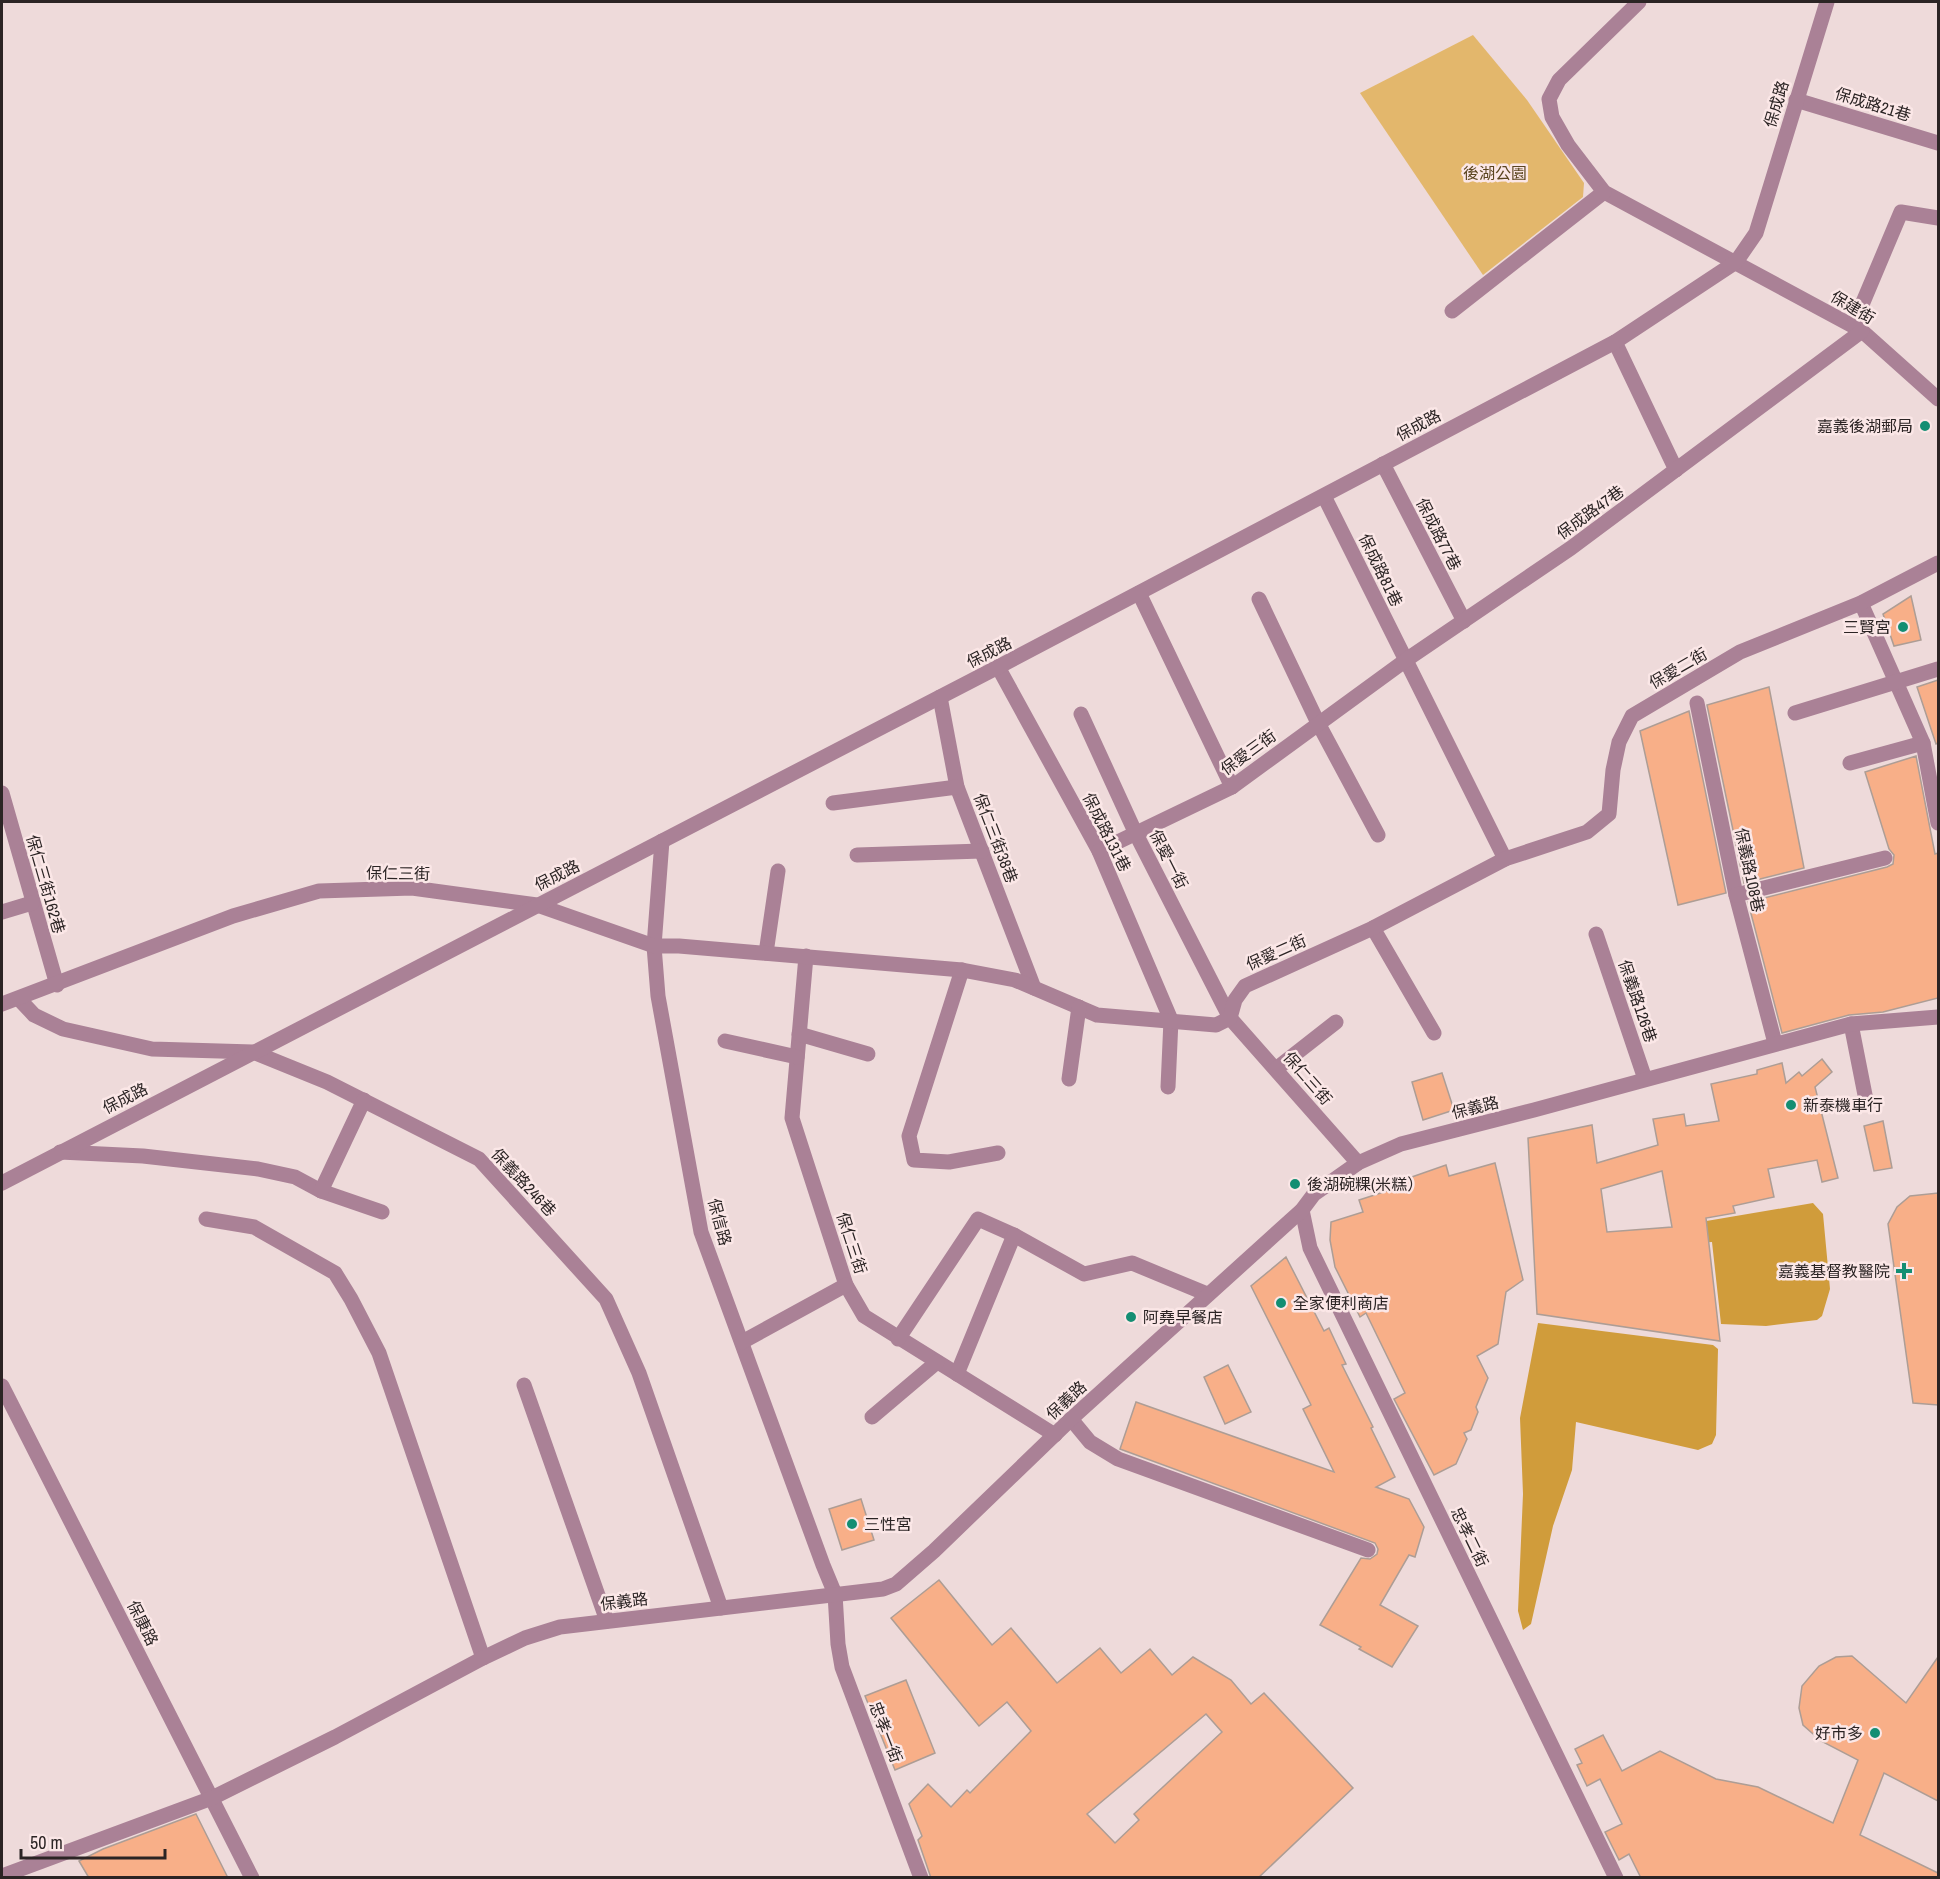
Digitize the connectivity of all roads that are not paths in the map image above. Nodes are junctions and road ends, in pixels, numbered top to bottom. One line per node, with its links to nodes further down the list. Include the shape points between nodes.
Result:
1 (1639, 2): 5 (street, via 1559,80 1549,99 1552,117 1563,136)
2 (1827, 2): 3 (street, 保成路)
3 (1796, 100): 4 (street, 保成路21巷); 7 (street, 保成路, via 1756,233)
4 (1938, 143)
5 (1604, 192): 7 (street, 保建街); 8 (street)
6 (1938, 218): 9 (street, via 1901,212)
7 (1736, 262): 9 (street, 保建街); 10 (street, 保成路)
8 (1452, 311)
9 (1858, 329): 11 (street, 保建街); 13 (street, 保成路47巷)
10 (1615, 342): 12 (street, 保成路); 13 (street)
11 (1938, 399)
12 (1383, 464): 14 (street, 保成路); 19 (street, 保成路77巷)
13 (1676, 470): 19 (street, 保成路47巷)
14 (1324, 495): 16 (street, 保成路); 20 (street, 保成路81巷)
15 (1938, 563): 18 (street, 保愛二街)
16 (1139, 593): 21 (street, 保成路); 32 (street)
17 (1259, 599): 28 (street)
18 (1861, 603): 23 (street); 43 (street, 保愛二街, via 1740,652 1632,716 1619,742 1609,814 1587,832)
19 (1464, 621): 20 (street, 保成路47巷)
20 (1406, 660): 28 (street, 保愛三街); 43 (street)
21 (998, 667): 24 (street, 保成路); 40 (street, 保成路131巷)
22 (1938, 669): 23 (street)
23 (1896, 682): 26 (street); 29 (street)
24 (940, 697): 31 (street, 保仁三街38巷); 38 (street, 保成路)
25 (1697, 703): 45 (street, 保義路108巷)
26 (1795, 713)
27 (1081, 714): 36 (street, 保愛一街)
28 (1318, 723): 32 (street, 保愛三街); 37 (street)
29 (1923, 743): 30 (street); 35 (street)
30 (1850, 763)
31 (957, 787): 34 (street); 39 (street, 保仁三街38巷)
32 (1232, 787): 36 (street, 保愛三街)
33 (2, 796): 46 (street, 保仁三街162巷)
34 (833, 803)
35 (1938, 823)
36 (1136, 834): 40 (street, 保愛三街); 61 (street, 保愛一街)
37 (1378, 835)
38 (662, 841): 47 (street, 保成路); 51 (street, 保信路)
39 (982, 851): 41 (street); 56 (street, 保仁三街38巷)
40 (1099, 851): 62 (street, 保成路131巷)
41 (857, 855)
42 (1885, 858): 45 (street)
43 (1505, 859): 49 (street, 保愛二街)
44 (778, 871): 52 (street)
45 (1736, 895): 68 (street, 保義路108巷)
46 (32, 903): 48 (street); 55 (street, 保仁三街162巷)
47 (537, 905): 51 (street, 保仁三街); 55 (street, 保仁三街, via 412,888 320,891 233,916); 69 (street, 保成路)
48 (2, 912)
49 (1373, 928): 61 (street, 保愛二街, via 1245,986 1235,1000); 66 (street)
50 (1596, 934): 74 (street, 保義路126巷)
51 (654, 946): 52 (street, 保仁三街); 90 (street, 保信路, via 657,996 701,1232)
52 (766, 953): 53 (street, 保仁三街)
53 (806, 956): 54 (street, 保仁三街); 65 (street, 保仁三街)
54 (962, 970): 56 (street, 保仁三街, via 1015,980); 79 (street, via 909,1136 914,1160 949,1162)
55 (57, 984): 57 (street, 保仁三街)
56 (1034, 988): 59 (street, 保仁三街)
57 (19, 999): 58 (street, 保仁三街); 69 (street, 保義路246巷, via 34,1015 63,1029 152,1049)
58 (2, 1004)
59 (1079, 1007): 62 (street, 保仁三街, via 1097,1015); 73 (street)
60 (1938, 1017): 64 (street, 保義路)
61 (1230, 1018): 62 (street, via 1216,1025); 72 (street, 保仁三街)
62 (1170, 1020): 75 (street)
63 (1336, 1022): 72 (street)
64 (1851, 1024): 68 (street, 保義路); 77 (street)
65 (799, 1034): 70 (street); 71 (street, 保仁三街)
66 (1434, 1034)
67 (725, 1041): 71 (street)
68 (1775, 1043): 74 (street, 保義路)
69 (253, 1052): 76 (street, 保義路246巷); 78 (street, 保成路)
70 (868, 1054)
71 (797, 1058): 87 (street, 保仁三街, via 792,1118)
72 (1276, 1069): 80 (street, 保仁三街)
73 (1069, 1079)
74 (1645, 1079): 80 (street, 保義路, via 1401,1144)
75 (1168, 1087)
76 (364, 1100): 82 (street); 100 (street, 保義路246巷, via 479,1159 606,1299 639,1373)
77 (1866, 1100)
78 (60, 1152): 81 (street, 保成路); 82 (street, via 143,1156 258,1169 295,1178)
79 (998, 1153)
80 (1358, 1163): 83 (street, 保義路, via 1314,1194)
81 (2, 1183)
82 (321, 1191): 84 (street)
83 (1302, 1210): 88 (street, 保義路); 107 (street, 忠孝二街, via 1310,1248)
84 (382, 1212)
85 (206, 1219): 102 (street, via 254,1227 335,1273 379,1353)
86 (1014, 1235): 88 (street, via 1084,1274 1132,1263); 89 (street, via 978,1219); 92 (street)
87 (846, 1285): 89 (street, 保仁三街, via 864,1316); 90 (street)
88 (1208, 1294): 96 (street, 保義路)
89 (898, 1339): 91 (street, 保仁三街)
90 (742, 1342): 99 (street, 保信路)
91 (937, 1362): 92 (street, 保仁三街); 95 (street)
92 (957, 1374): 97 (street, 保仁三街)
93 (524, 1385): 101 (street)
94 (2, 1386): 103 (street, 保康路)
95 (872, 1417)
96 (1071, 1419): 97 (street, 保義路); 98 (street, via 1090,1442 1118,1459)
97 (1054, 1435): 99 (street, 保義路, via 896,1584)
98 (1368, 1550)
99 (835, 1594): 100 (street, 保義路); 106 (street, 忠孝一街, via 842,1667)
100 (721, 1608): 101 (street, 保義路)
101 (607, 1621): 102 (street, 保義路, via 560,1627)
102 (483, 1658): 103 (street, 保義路)
103 (212, 1798): 104 (street, 保義路); 105 (street, 保康路)
104 (2, 1876)
105 (252, 1878)
106 (921, 1878)
107 (1616, 1878)

